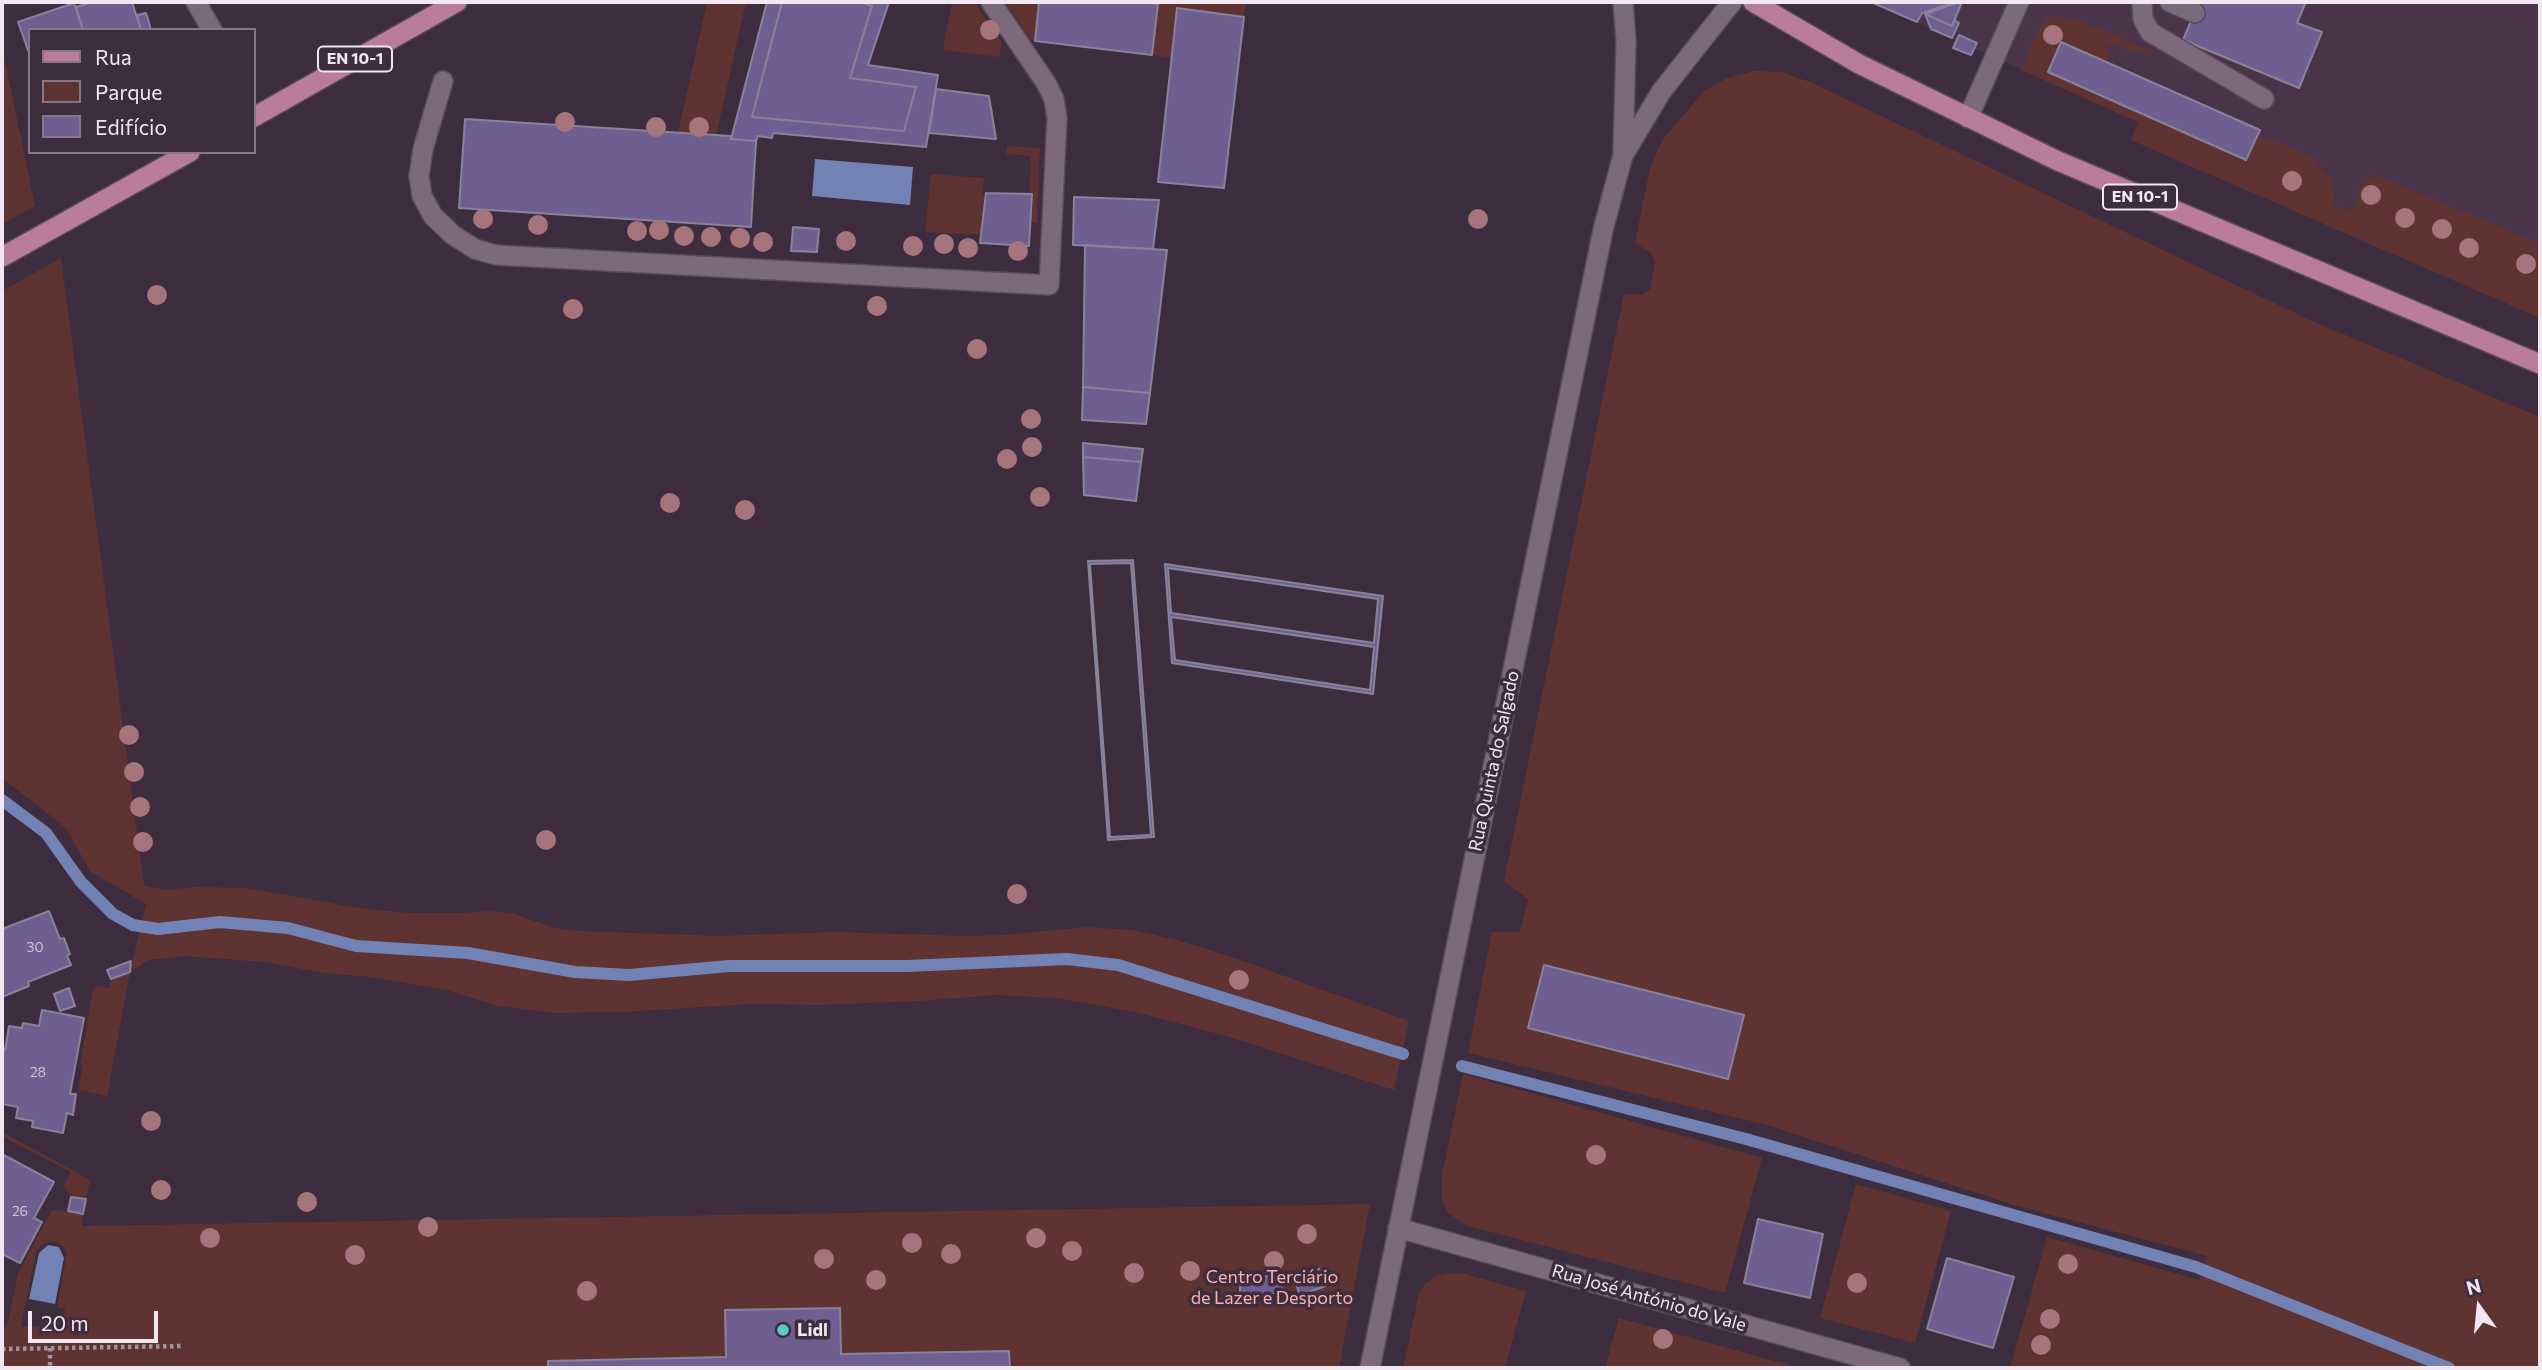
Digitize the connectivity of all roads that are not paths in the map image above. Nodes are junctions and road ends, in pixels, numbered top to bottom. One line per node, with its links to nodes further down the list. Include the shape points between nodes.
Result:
1 (196, 2): 11 (street)
2 (457, 2): 14 (main road, EN 10-1)
3 (991, 2): 12 (street, via 1054,99 1057,118 1049,285 496,255 475,249 433,216 422,196 423,149)
4 (1623, 2): 17 (street, Rua Quinta do Salgado)
5 (1732, 2): 17 (street, Rua Quinta do Salgado, via 1661,92)
6 (1753, 2): 15 (main road, EN 10-1, via 1859,64)
7 (2019, 2): 15 (street)
8 (2142, 2): 13 (street, via 2150,32)
9 (2170, 2): 10 (street)
10 (2195, 13)
11 (211, 28)
12 (443, 82)
13 (2264, 99)
14 (256, 111)
15 (1968, 118): 19 (main road, EN 10-1, via 2070,167)
16 (186, 154): 18 (main road)
17 (1623, 155): 20 (street, Rua Quinta do Salgado, via 1602,230)
18 (2, 257)
19 (2540, 365)
20 (1398, 1228): 21 (street, Rua Quinta do Salgado); 22 (street, Rua José António do Vale)
21 (1370, 1368)
22 (1900, 1368)

